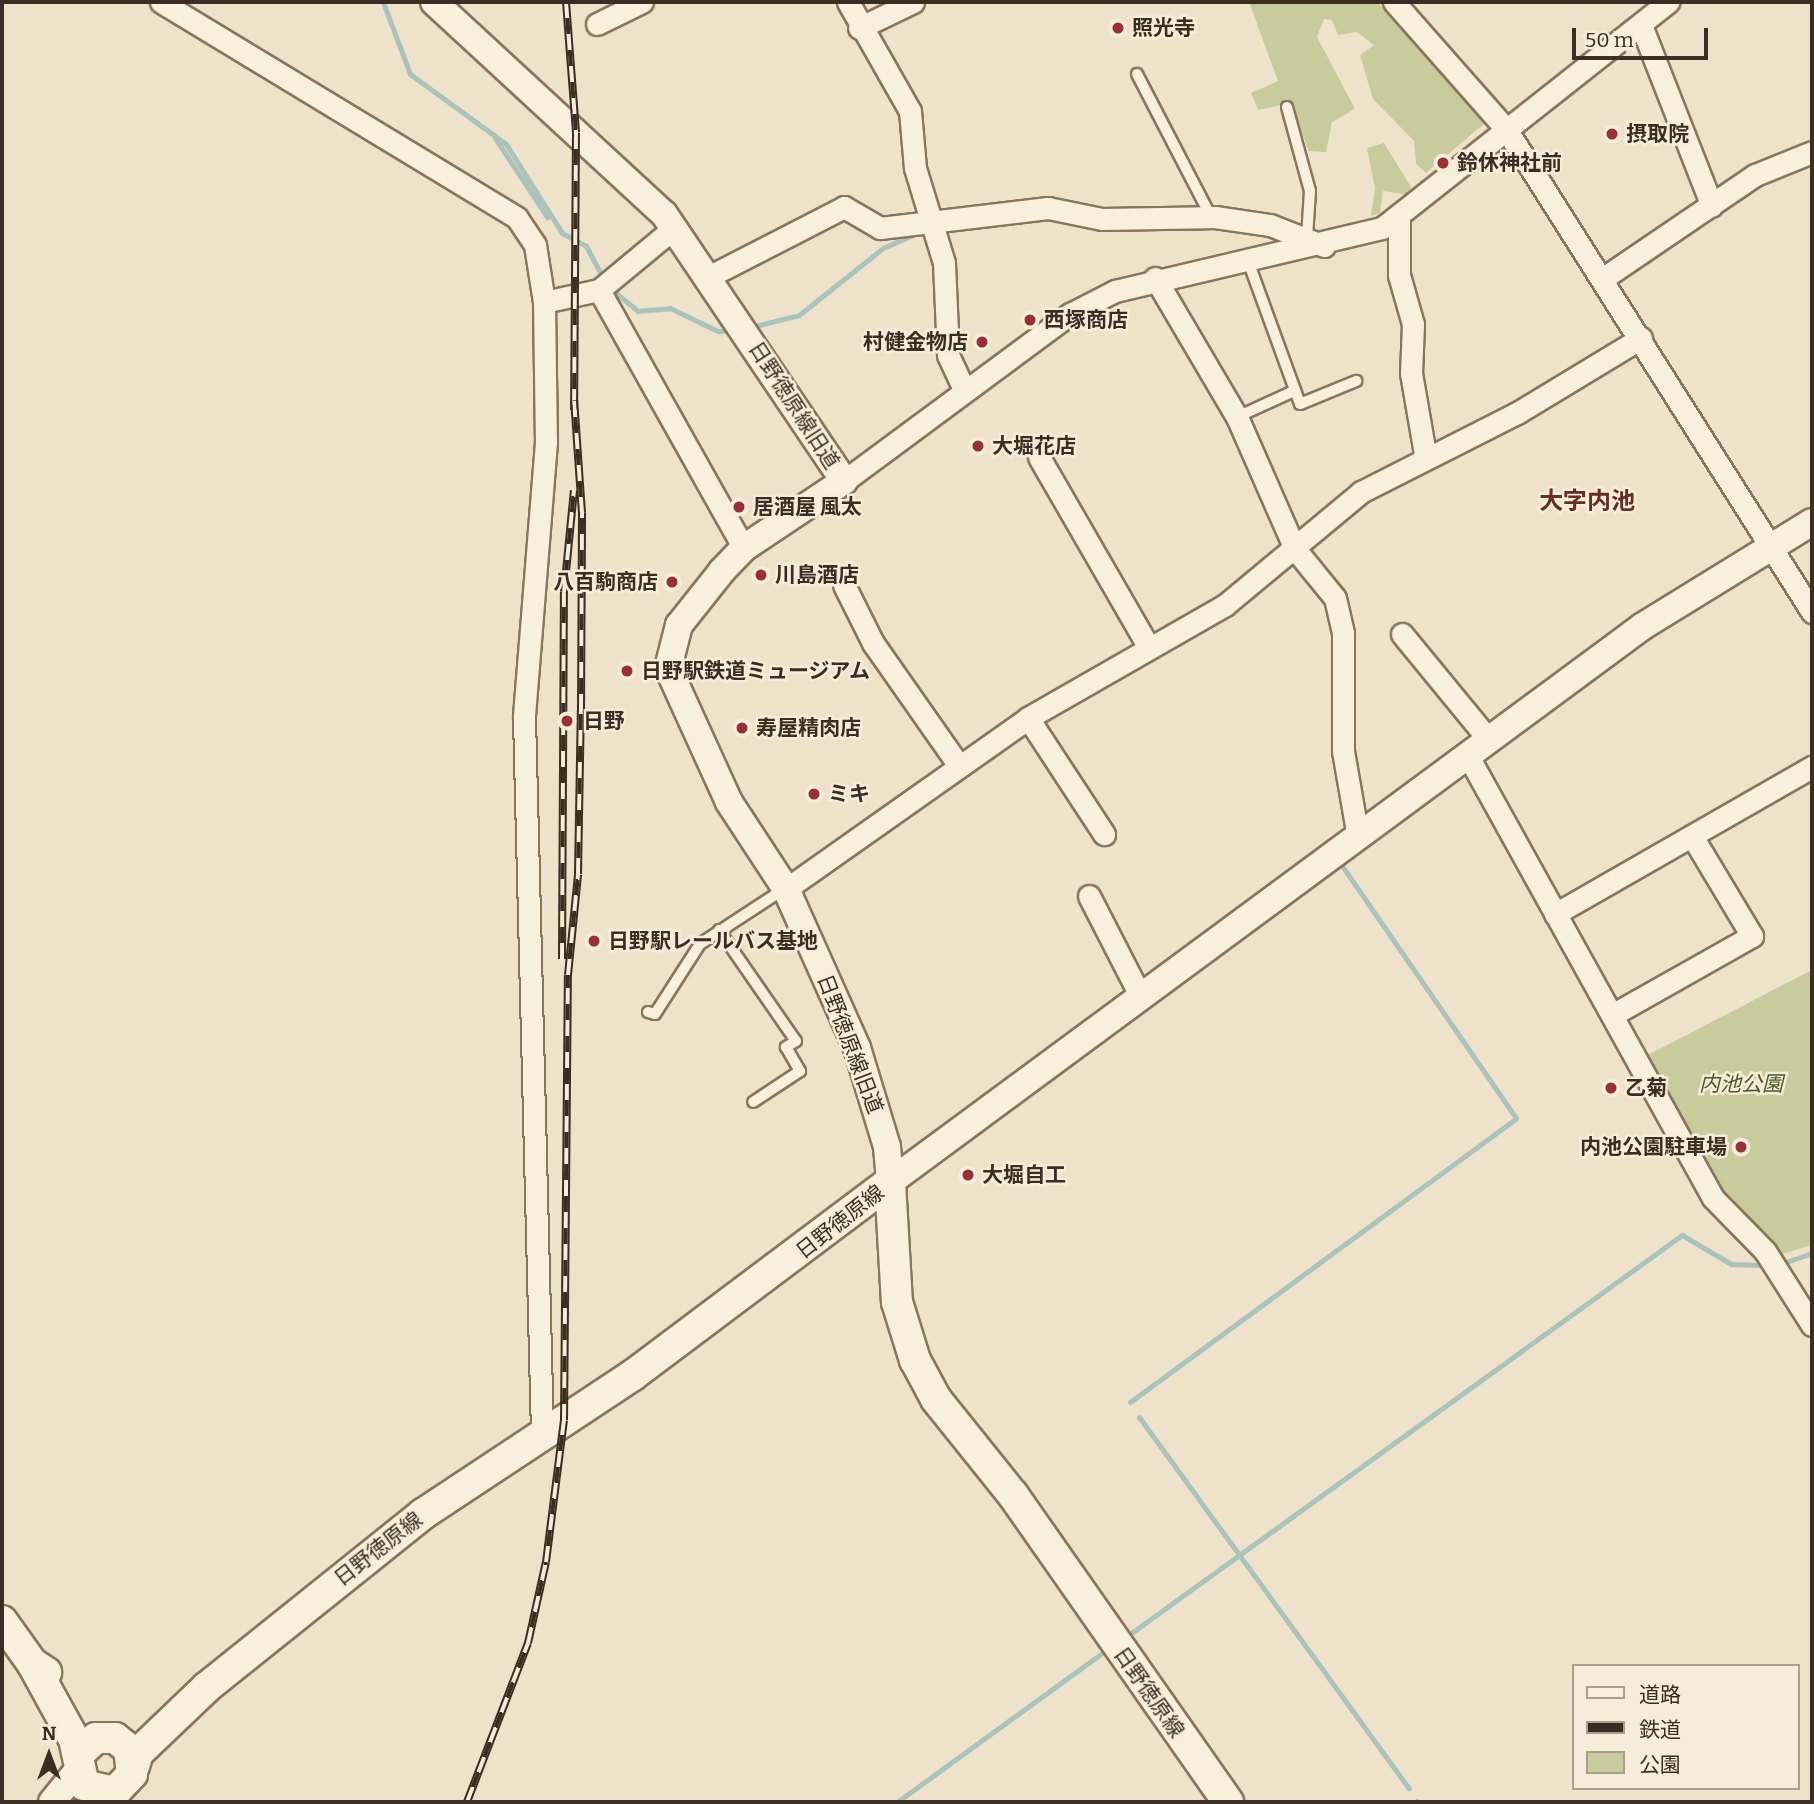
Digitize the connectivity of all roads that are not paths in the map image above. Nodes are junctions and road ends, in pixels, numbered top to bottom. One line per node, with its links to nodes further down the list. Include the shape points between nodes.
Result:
1 (161, 2): 26 (street, via 517,218 535,245)
2 (434, 2): 19 (street, 日野徳原線旧道)
3 (642, 2): 8 (street)
4 (848, 2): 10 (street)
5 (913, 2): 10 (street)
6 (1394, 2): 13 (street)
7 (1668, 2): 9 (street)
8 (597, 24)
9 (1641, 25): 13 (street); 15 (street)
10 (859, 28): 18 (street, via 909,111 915,167)
11 (1138, 74): 17 (lane)
12 (1287, 107): 20 (lane, via 1310,191)
13 (1506, 129): 16 (street); 24 (street)
14 (1812, 152): 15 (street, via 1755,175)
15 (1712, 206): 24 (street)
16 (1399, 216): 20 (street, via 1382,228); 32 (street, via 1399,275 1413,324 1411,373)
17 (1211, 217): 18 (street, via 1102,219 1048,208); 20 (street)
18 (933, 223): 22 (street, via 880,228 844,207); 29 (street, via 947,283 948,355)
19 (674, 228): 22 (street, 日野徳原線旧道); 25 (street)
20 (1315, 242): 21 (street)
21 (1248, 261): 23 (street); 30 (lane)
22 (710, 276): 34 (street, 日野徳原線旧道)
23 (1155, 278): 29 (street, via 1070,314); 31 (street)
24 (1602, 279): 27 (street)
25 (599, 290): 26 (street); 37 (street)
26 (544, 302): 61 (street, via 546,442 524,717)
27 (1641, 338): 32 (street, via 1517,413); 36 (street)
28 (1356, 381): 30 (lane, via 1300,404)
29 (965, 391): 34 (street)
30 (1294, 391): 31 (lane)
31 (1237, 417): 38 (street)
32 (1425, 454): 38 (street, via 1361,492)
33 (1039, 457): 42 (street)
34 (844, 481): 37 (street, 日野徳原線旧道)
35 (1812, 522): 36 (street)
36 (1768, 547): 40 (street); 44 (street, via 1643,626)
37 (744, 548): 51 (street, 日野徳原線旧道, via 690,608 669,648 668,668 729,802)
38 (1295, 549): 42 (street, via 1225,606); 50 (street, via 1335,598 1343,633 1343,751)
39 (844, 586): 46 (street, via 873,643)
40 (1812, 612)
41 (1402, 634): 44 (street)
42 (1149, 646): 43 (street)
43 (1027, 718): 46 (street); 48 (street)
44 (1489, 740): 45 (street)
45 (1468, 756): 50 (street); 53 (street)
46 (957, 763): 51 (street)
47 (1812, 767): 49 (street)
48 (1104, 834)
49 (1692, 835): 53 (street); 57 (street, via 1752,936)
50 (1358, 837): 55 (street)
51 (786, 889): 54 (lane, via 774,890); 59 (street, 日野徳原線旧道, via 857,1048 887,1147)
52 (1089, 897): 55 (street)
53 (1555, 914): 57 (street)
54 (719, 930): 56 (lane, via 682,965 655,1014); 58 (lane, via 796,1041 786,1047 800,1071)
55 (1141, 997): 59 (street)
56 (648, 1012)
57 (1612, 1015): 60 (street, via 1713,1198 1765,1251)
58 (753, 1102)
59 (890, 1182): 61 (main road, 日野徳原線, via 770,1278); 70 (main road, 日野徳原線, via 897,1302 915,1360 936,1399 1013,1495)
60 (1812, 1325)
61 (542, 1434): 64 (main road, 日野徳原線, via 423,1514)
62 (2, 1620): 63 (main road, 日野徳原線)
63 (32, 1663): 65 (main road, 日野徳原線); 66 (main road, 日野徳原線)
64 (207, 1687): 65 (main road, 日野徳原線); 67 (main road, 日野徳原線, via 138,1753)
65 (110, 1738): 66 (main road, 日野徳原線, via 88,1742); 67 (main road, 日野徳原線, via 129,1749)
66 (78, 1763): 68 (main road, 日野徳原線); 69 (street)
67 (134, 1766): 68 (main road, 日野徳原線, via 123,1787)
68 (87, 1798)
69 (52, 1802)
70 (1228, 1802)

